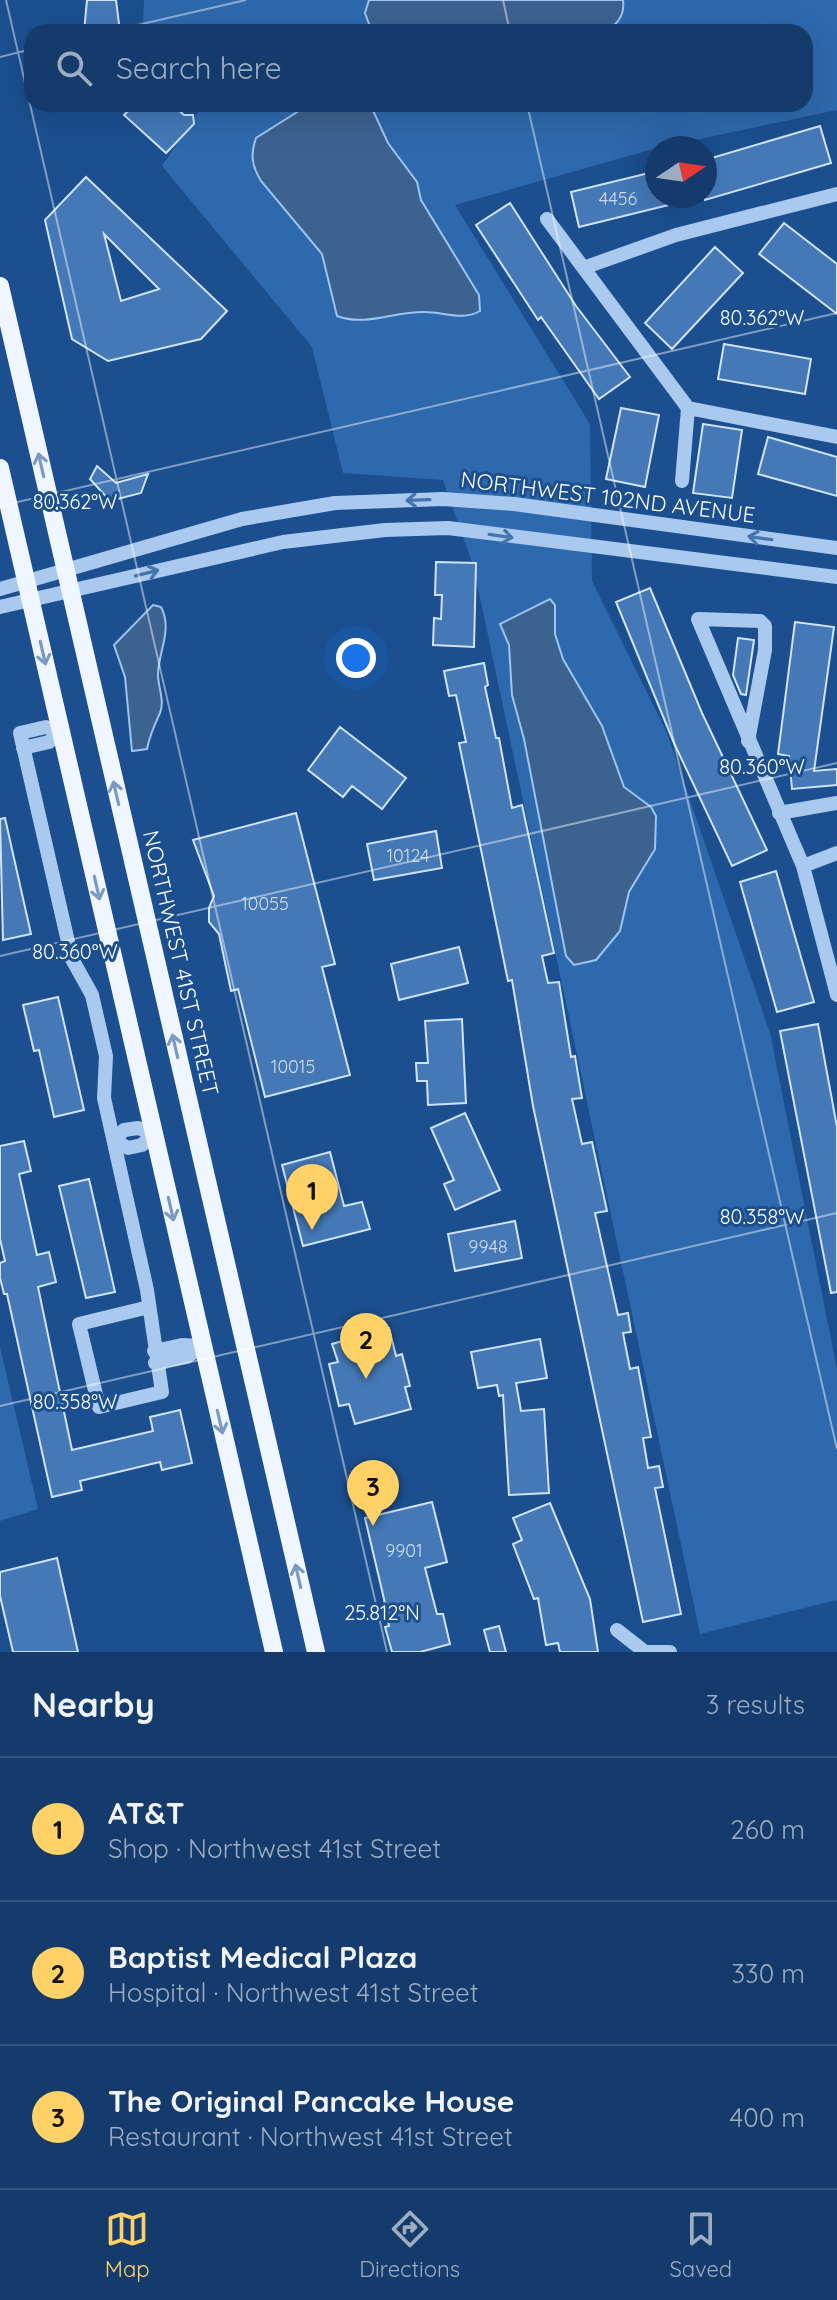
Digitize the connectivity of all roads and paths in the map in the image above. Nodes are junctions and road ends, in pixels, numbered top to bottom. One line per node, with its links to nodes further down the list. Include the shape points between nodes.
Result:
1 (837, 194): 3 (street, via 676,235)
2 (547, 219): 3 (street)
3 (586, 267): 5 (street)
4 (0, 286): 10 (main road, NORTHWEST 41ST STREET, one-way to 4)
5 (688, 408): 6 (street); 8 (street)
6 (837, 437)
7 (0, 468): 13 (main road)
8 (682, 481)
9 (837, 548): 10 (street, NORTHWEST 102ND AVENUE, one-way to 10, via 443,499 277,511)
10 (66, 568): 13 (street, NORTHWEST 102ND AVENUE); 14 (main road, NORTHWEST 41ST STREET)
11 (837, 577): 14 (street, NORTHWEST 102ND AVENUE, one-way to 11, via 283,542 448,528)
12 (0, 589): 13 (street, NORTHWEST 102ND AVENUE)
13 (28, 590): 14 (street, NORTHWEST 102ND AVENUE); 15 (street, NORTHWEST 102ND AVENUE); 16 (main road, one-way to 16)
14 (71, 591): 30 (main road, NORTHWEST 41ST STREET, one-way to 14)
15 (0, 607)
16 (61, 730): 23 (main road, one-way to 23); 24 (street, via 46,727 22,740 72,959 94,1000 106,1056 103,1092)
17 (748, 741): 17 (street, via 698,619 760,621 765,626); 19 (street)
18 (837, 803): 19 (street)
19 (779, 813): 21 (street)
20 (837, 853): 21 (street)
21 (803, 866): 22 (street)
22 (837, 995)
23 (154, 1133): 24 (street, via 142,1145 128,1148); 26 (main road, one-way to 26)
24 (114, 1140): 25 (street)
25 (149, 1307): 27 (street); 27 (street, via 79,1324 99,1407 162,1392)
26 (203, 1346): 27 (street, via 182,1345); 29 (main road, one-way to 29)
27 (154, 1357)
28 (617, 1630): 31 (street, via 645,1652)
29 (274, 1652)
30 (316, 1652)
31 (670, 1652)

